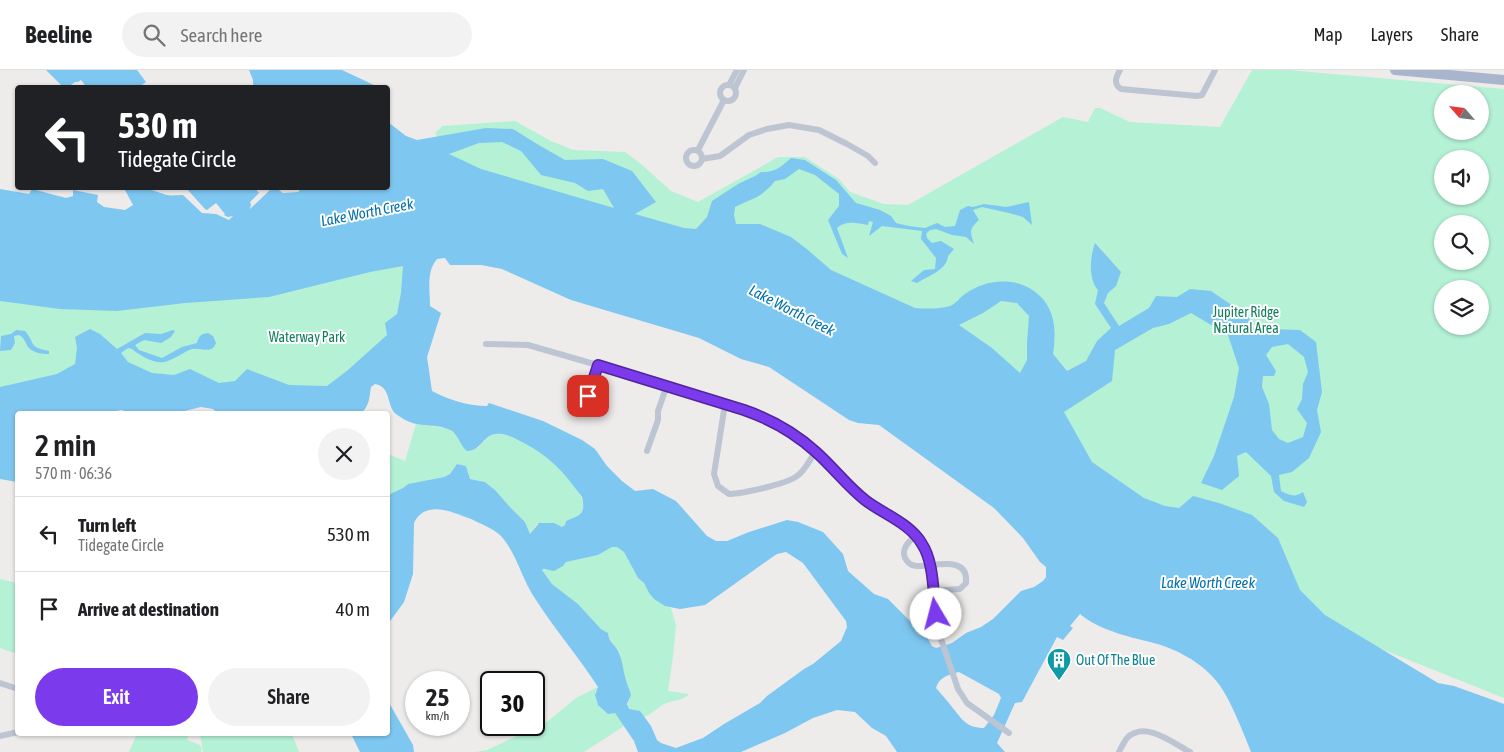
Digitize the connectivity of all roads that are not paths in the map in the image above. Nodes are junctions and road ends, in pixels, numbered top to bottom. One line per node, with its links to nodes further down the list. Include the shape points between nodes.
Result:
1 (737, 70): 7 (street)
2 (744, 70): 7 (street)
3 (1120, 70): 4 (street, via 1116,82 1121,89 1196,96 1202,95)
4 (1215, 70)
5 (1395, 70): 6 (main road)
6 (1504, 80)
7 (732, 86): 8 (street, via 723,86 720,92); 8 (street, via 737,93 735,98)
8 (724, 100): 9 (street)
9 (698, 150): 10 (street); 10 (street, via 689,151 686,161 694,166)
10 (702, 159): 11 (street, via 720,156 749,135 789,125 819,130)
11 (875, 163)
12 (486, 344): 13 (street, via 528,344)
13 (598, 365): 14 (street); 15 (street)
14 (666, 385): 16 (street); 17 (street)
15 (588, 396)
16 (725, 404): 18 (street, via 764,417); 18 (street, via 714,474 718,486 729,494 789,481 797,476)
17 (647, 451)
18 (816, 451): 19 (street, via 857,494)
19 (916, 535): 20 (street); 20 (street, via 906,546 906,559 911,565)
20 (930, 564): 21 (street); 21 (street, via 952,564 960,567 966,577 966,583 960,589)
21 (933, 591): 25 (street, via 938,633 958,689 963,698)
22 (0, 683): 23 (street)
23 (15, 689)
24 (15, 733): 26 (street)
25 (1009, 733)
26 (0, 736)
27 (1178, 749): 28 (street, via 1155,733 1141,731 1128,737); 29 (street)
28 (1118, 752)
29 (1190, 752)

